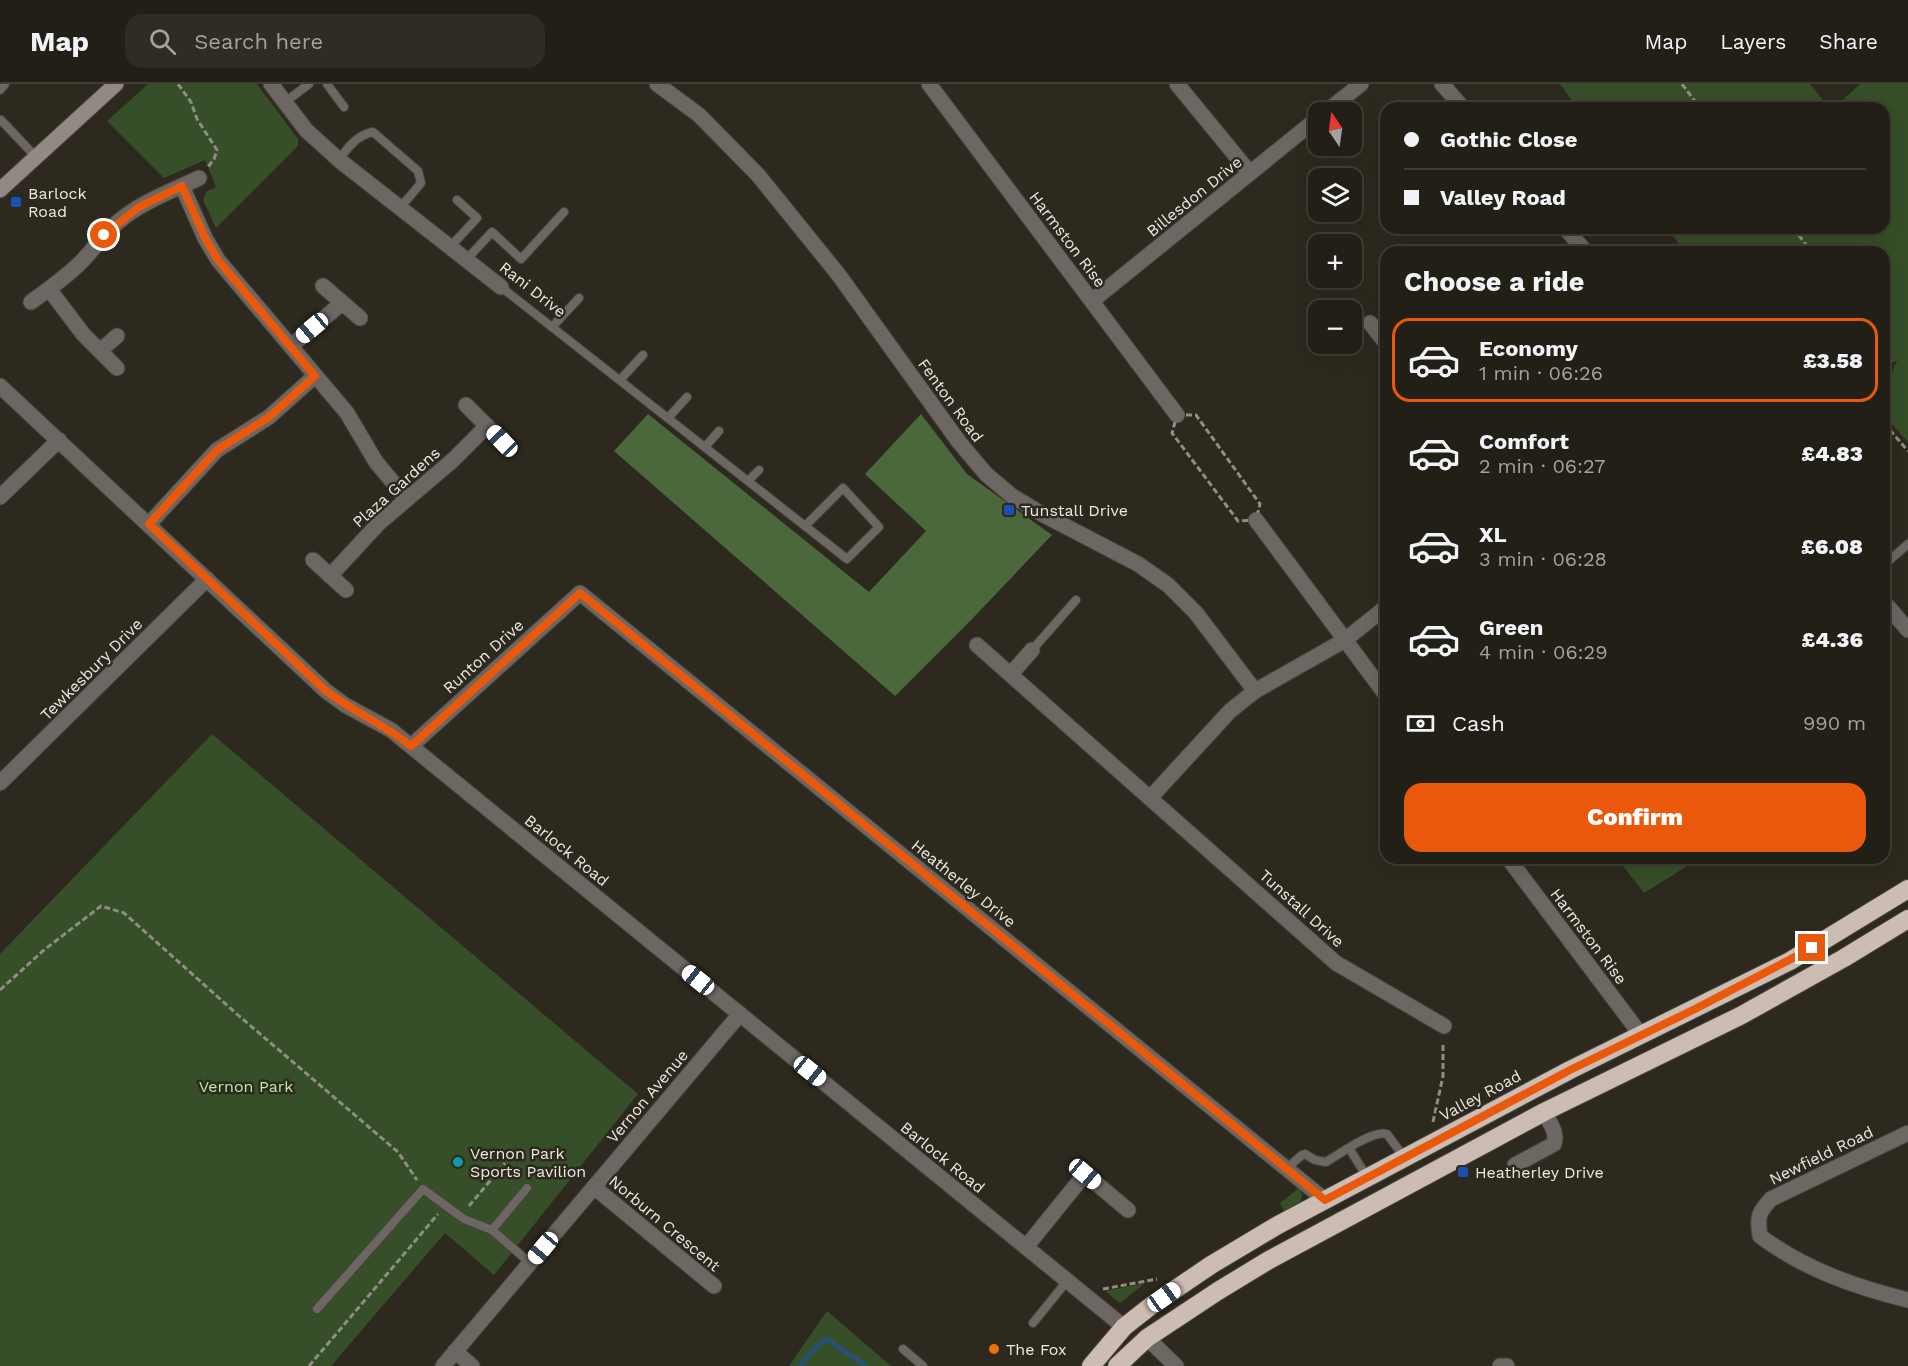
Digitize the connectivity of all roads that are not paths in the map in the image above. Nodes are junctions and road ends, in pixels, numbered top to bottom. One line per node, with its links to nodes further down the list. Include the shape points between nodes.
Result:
1 (4, 84): 11 (lane)
2 (116, 84): 18 (main road)
3 (271, 84): 12 (street, Rani Drive)
4 (309, 84): 12 (lane)
5 (327, 84): 15 (lane)
6 (657, 84): 82 (street, Fenton Road, via 699,115 758,174 838,274 958,442 986,474 1012,496 1138,564 1168,585 1196,613)
7 (929, 84): 35 (street, Harmston Rise)
8 (1178, 84): 20 (street)
9 (1362, 84): 13 (street)
10 (1443, 84): 14 (street)
11 (0, 90)
12 (285, 102): 19 (street, Rani Drive, via 306,130)
13 (1339, 102)
14 (1458, 102)
15 (344, 107)
16 (0, 120): 18 (lane)
17 (1308, 126): 20 (street, Billesdon Drive)
18 (36, 157): 23 (main road)
19 (339, 160): 25 (street, Rani Drive); 25 (lane, via 348,147 373,132 418,171 421,183)
20 (1250, 173): 35 (street, Billesdon Drive)
21 (199, 178): 22 (street)
22 (182, 186): 33 (street, via 119,220 67,276); 43 (street, via 218,260)
23 (0, 190)
24 (458, 200): 29 (lane, via 477,218)
25 (400, 208): 29 (street, Rani Drive)
26 (564, 212): 30 (lane, via 521,258 492,232)
27 (1570, 234): 28 (street)
28 (1581, 246)
29 (450, 247): 30 (street, Rani Drive)
30 (466, 260): 32 (street, Rani Drive)
31 (323, 286): 37 (street)
32 (501, 287): 40 (lane, Rani Drive)
33 (49, 289): 36 (street); 44 (street)
34 (579, 298): 40 (lane)
35 (1092, 301): 52 (street, Harmston Rise)
36 (31, 302)
37 (342, 303): 38 (street); 43 (street)
38 (360, 318)
39 (1370, 323): 42 (street)
40 (552, 327): 48 (lane, Rani Drive)
41 (117, 336): 44 (street)
42 (1380, 336)
43 (291, 346): 47 (street)
44 (100, 351): 46 (street)
45 (643, 355): 48 (lane)
46 (117, 368)
47 (315, 376): 62 (street, via 347,413 376,462); 64 (street, via 269,417 217,450)
48 (620, 380): 53 (lane, Rani Drive)
49 (0, 386): 56 (street, Barlock Road)
50 (687, 397): 53 (lane)
51 (466, 405): 54 (street)
52 (1177, 415)
53 (668, 418): 58 (lane, Rani Drive)
54 (487, 426): 57 (street); 62 (street, Plaza Gardens)
55 (719, 431): 58 (lane)
56 (59, 440): 61 (street); 64 (street, Barlock Road)
57 (502, 441)
58 (705, 447): 60 (lane, Rani Drive)
59 (759, 470): 60 (lane)
60 (748, 481): 65 (lane, Rani Drive)
61 (0, 497)
62 (407, 499): 69 (street, Plaza Gardens)
63 (1256, 520): 77 (street)
64 (149, 524): 70 (street, Barlock Road)
65 (805, 526): 65 (lane, Rani Drive, via 843,488 879,527 847,559)
66 (1908, 544): 68 (lane)
67 (313, 560): 69 (street)
68 (1890, 560)
69 (330, 576): 71 (street)
70 (207, 579): 83 (street, Barlock Road, via 326,691 392,730); 84 (street, Tewkesbury Drive)
71 (346, 590)
72 (580, 593): 83 (street, Runton Drive); 97 (street, Heatherley Drive)
73 (1076, 600): 79 (lane)
74 (1890, 609): 76 (street)
75 (1380, 612): 77 (street)
76 (1908, 630)
77 (1345, 640): 81 (street); 82 (street)
78 (977, 645): 80 (street, Tunstall Drive)
79 (1032, 650): 80 (street)
80 (1011, 674): 85 (street, Tunstall Drive, via 1030,692 1070,717)
81 (1380, 686)
82 (1255, 691): 85 (street, via 1230,711)
83 (411, 746): 89 (street, Barlock Road)
84 (0, 783)
85 (1150, 798): 90 (street, Tunstall Drive, via 1336,963)
86 (1513, 864): 91 (street, Harmston Rise)
87 (1908, 890): 91 (highway, Valley Road, via 1790,961)
88 (1908, 919): 92 (highway, via 1740,1016)
89 (740, 1014): 99 (street, Vernon Avenue); 104 (street, Barlock Road)
90 (1444, 1026)
91 (1641, 1035): 95 (highway, Valley Road)
92 (1544, 1112): 96 (street, via 1556,1137 1554,1144); 112 (highway, via 1269,1260)
93 (1908, 1133): 108 (street, Newfield Road, via 1771,1199 1761,1210 1758,1221 1760,1236 1821,1272)
94 (1349, 1148): 95 (lane, via 1383,1132); 97 (lane, via 1326,1162 1305,1154); 98 (lane)
95 (1404, 1157): 98 (highway, Valley Road)
96 (1515, 1165)
97 (1287, 1169): 101 (street, Heatherley Drive)
98 (1367, 1177): 101 (highway, Valley Road)
99 (594, 1187): 105 (street, Vernon Avenue); 107 (street, Norburn Crescent)
100 (527, 1188): 103 (lane)
101 (1325, 1200): 111 (highway, Valley Road, via 1211,1264)
102 (1128, 1210): 104 (street, via 1085,1174)
103 (492, 1230): 105 (lane); 109 (lane, via 460,1216 423,1189)
104 (1026, 1247): 106 (street, Barlock Road)
105 (530, 1263): 114 (street, Vernon Avenue)
106 (1067, 1281): 110 (lane); 111 (street, Barlock Road)
107 (714, 1286)
108 (1908, 1300)
109 (317, 1309)
110 (1033, 1323)
111 (1125, 1327): 118 (highway, Valley Road)
112 (1147, 1338): 119 (highway); 120 (street)
113 (903, 1349): 117 (lane)
114 (455, 1351): 115 (street, Vernon Avenue); 116 (street)
115 (443, 1366)
116 (472, 1366)
117 (923, 1366)
118 (1091, 1366)
119 (1117, 1366)
120 (1176, 1366)
121 (1500, 1366): 122 (street)
122 (1507, 1366)

